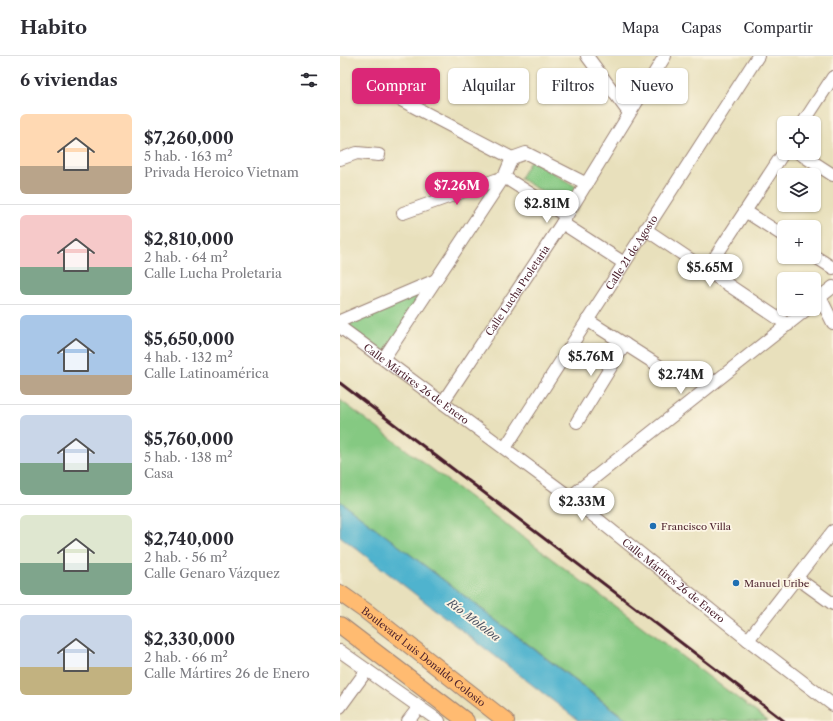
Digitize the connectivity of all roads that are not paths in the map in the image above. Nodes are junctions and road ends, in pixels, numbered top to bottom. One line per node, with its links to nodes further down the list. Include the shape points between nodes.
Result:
1 (587, 56): 6 (street)
2 (665, 56): 6 (street, Calle Lucha Proletaria)
3 (758, 56): 19 (street, Calle 21 de Agosto)
4 (833, 76): 7 (street)
5 (409, 104): 9 (street)
6 (629, 113): 15 (street, Calle Lucha Proletaria)
7 (807, 116)
8 (379, 155): 10 (street, via 358,153)
9 (512, 158): 14 (street); 15 (street, via 526,154)
10 (340, 159)
11 (779, 160): 16 (street)
12 (810, 160): 13 (street)
13 (833, 175)
14 (504, 177): 17 (street); 18 (street); 25 (street)
15 (587, 184): 18 (street, Calle Lucha Proletaria)
16 (745, 211): 20 (street); 24 (street)
17 (403, 213)
18 (564, 220): 22 (street); 38 (street, Calle Lucha Proletaria)
19 (646, 229): 22 (street, Calle 21 de Agosto); 24 (street)
20 (777, 232)
21 (821, 260): 23 (street)
22 (624, 263): 30 (street, Calle 21 de Agosto)
23 (833, 268)
24 (706, 271): 33 (street)
25 (436, 280): 31 (street); 36 (street)
26 (833, 287): 27 (street)
27 (821, 297)
28 (821, 306): 32 (street)
29 (799, 316): 33 (street)
30 (587, 320): 35 (street); 40 (street, Calle 21 de Agosto)
31 (340, 321)
32 (833, 323)
33 (788, 325): 41 (street)
34 (340, 327): 36 (street, Calle Mártires 26 de Enero)
35 (625, 344): 37 (street); 39 (street)
36 (384, 358): 38 (street, Calle Mártires 26 de Enero)
37 (667, 371)
38 (443, 402): 40 (street, Calle Mártires 26 de Enero)
39 (577, 422)
40 (505, 448): 41 (street, Calle Mártires 26 de Enero)
41 (570, 498): 47 (street, Calle Mártires 26 de Enero)
42 (833, 531): 43 (street)
43 (797, 578): 45 (street); 47 (street)
44 (340, 593): 56 (main road, Boulevard Luis Donaldo Colosio)
45 (833, 604)
46 (340, 625): 55 (main road)
47 (748, 640): 50 (street, Calle Mártires 26 de Enero)
48 (340, 651): 49 (street)
49 (367, 670): 51 (street); 52 (street)
50 (833, 705)
51 (340, 707)
52 (419, 707): 53 (street); 54 (street)
53 (408, 721)
54 (439, 721)
55 (466, 721)
56 (506, 721)

